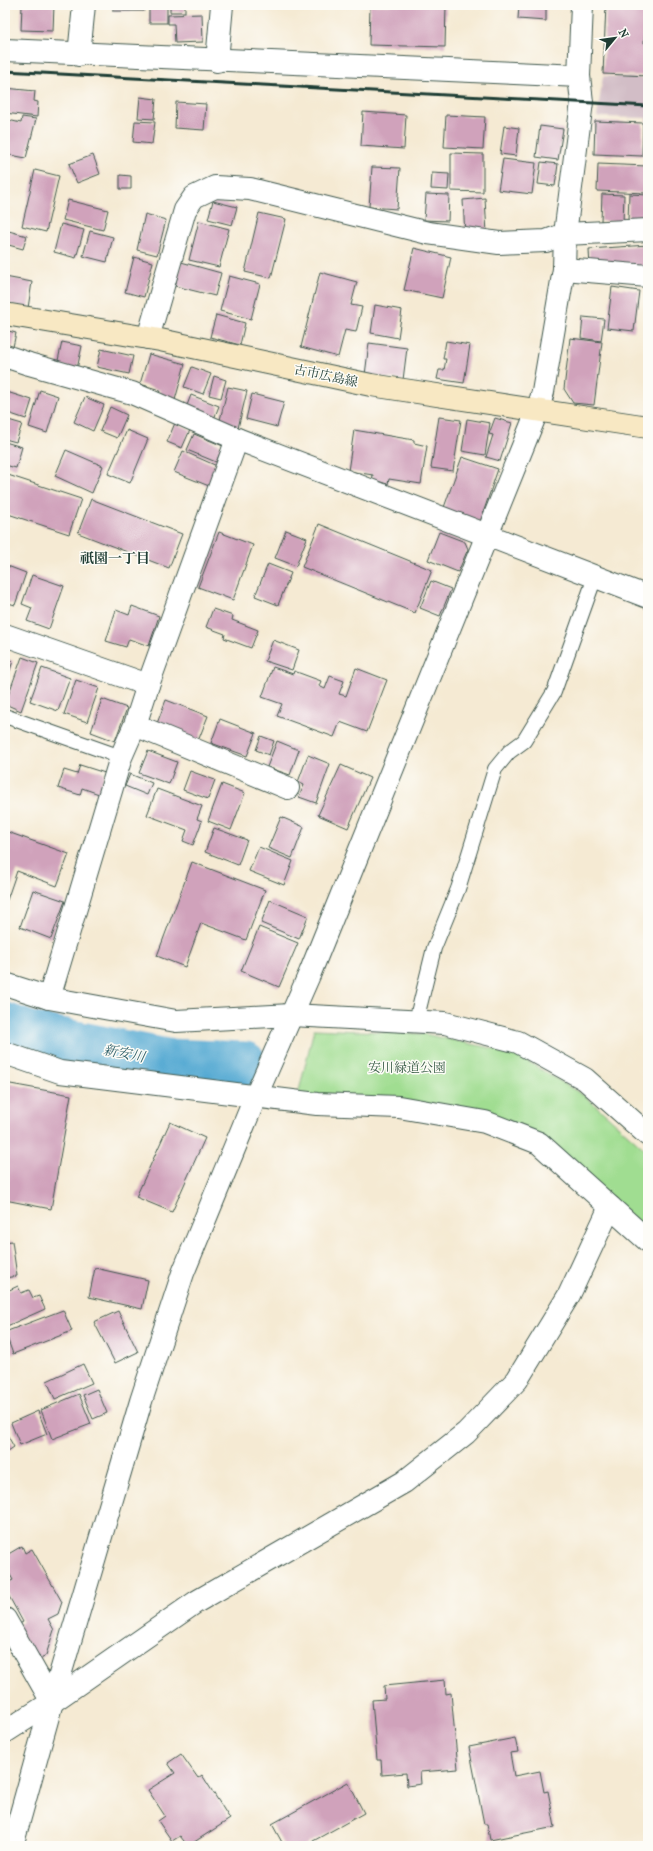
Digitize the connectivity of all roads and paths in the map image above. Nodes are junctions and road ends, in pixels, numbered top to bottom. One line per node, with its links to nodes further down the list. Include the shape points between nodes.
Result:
1 (84, 5): 5 (street)
2 (222, 5): 6 (street)
3 (582, 5): 7 (street)
4 (5, 50): 5 (street)
5 (79, 54): 6 (street)
6 (217, 61): 7 (street)
7 (579, 76): 9 (street, via 582,102)
8 (648, 230): 9 (street)
9 (565, 234): 10 (street); 13 (street, via 546,241 499,243 428,233 250,189 215,186 194,197 185,210)
10 (564, 269): 11 (street); 15 (street)
11 (648, 276)
12 (5, 314): 13 (main road, 古市広島線)
13 (148, 338): 15 (main road, 古市広島線, via 371,384)
14 (5, 356): 17 (street, via 132,393)
15 (538, 409): 16 (main road, 古市広島線); 18 (street)
16 (648, 427)
17 (237, 439): 18 (street); 22 (street)
18 (488, 535): 19 (street); 29 (street)
19 (595, 577): 20 (street); 30 (lane, via 554,692 524,741 509,752 495,769 462,877 434,948)
20 (648, 597)
21 (5, 635): 22 (street)
22 (148, 685): 24 (street)
23 (5, 716): 25 (lane)
24 (135, 725): 25 (street); 26 (street)
25 (121, 757): 28 (street)
26 (288, 788)
27 (5, 984): 28 (street)
28 (49, 998): 29 (street, via 176,1021)
29 (291, 1014): 30 (street); 32 (street)
30 (416, 1022): 33 (street, via 445,1023 518,1042 585,1079)
31 (5, 1053): 32 (street, via 60,1072)
32 (255, 1098): 34 (street, via 317,1104 399,1107 485,1122 539,1143); 37 (street, via 178,1288 140,1401)
33 (647, 1132)
34 (610, 1207): 35 (street); 37 (street, via 569,1295 517,1380 466,1433 404,1482 196,1602)
35 (648, 1241)
36 (5, 1619): 37 (street)
37 (52, 1702): 38 (street); 39 (street)
38 (5, 1732)
39 (12, 1846)

